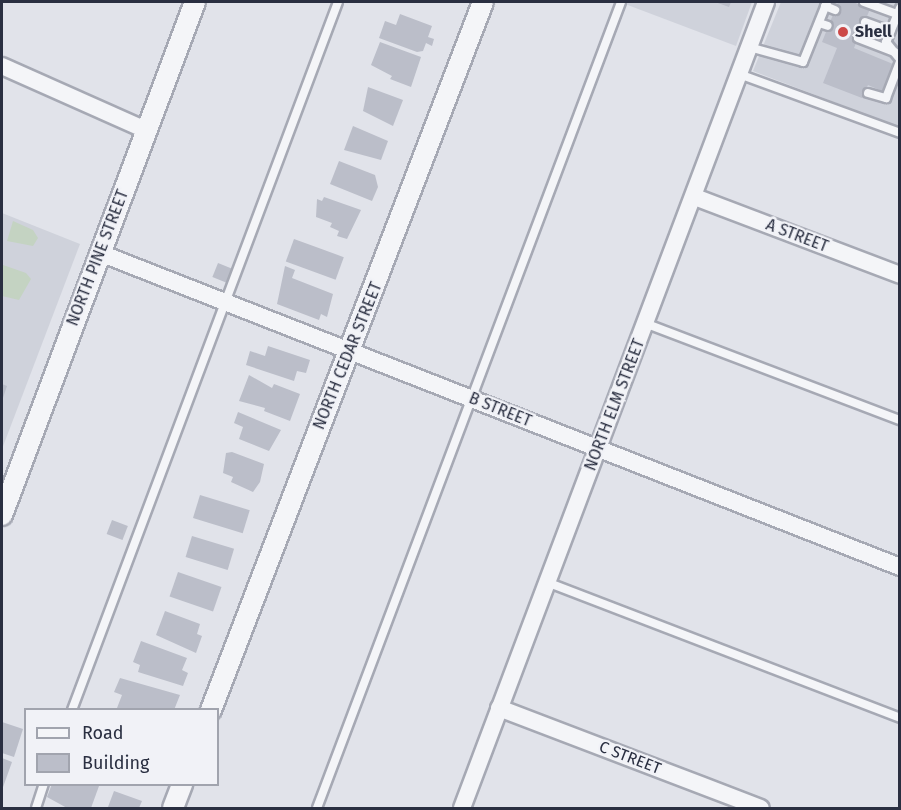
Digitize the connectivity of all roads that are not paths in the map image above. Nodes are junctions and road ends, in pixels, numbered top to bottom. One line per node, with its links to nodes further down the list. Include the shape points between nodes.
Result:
1 (195, 2): 20 (street, NORTH PINE STREET)
2 (338, 2): 25 (lane)
3 (483, 2): 27 (street, NORTH CEDAR STREET)
4 (621, 2): 28 (lane)
5 (864, 2): 9 (lane)
6 (762, 3): 15 (street, NORTH ELM STREET)
7 (826, 3): 8 (lane); 10 (lane)
8 (835, 10)
9 (898, 11): 13 (lane)
10 (819, 22): 12 (lane); 15 (lane, via 803,62)
11 (865, 22): 13 (lane)
12 (828, 26)
13 (890, 32): 16 (lane, via 886,42)
14 (858, 38): 16 (lane)
15 (749, 47): 18 (street, NORTH ELM STREET)
16 (898, 58): 19 (lane, via 886,98)
17 (2, 66): 20 (street)
18 (739, 74): 21 (lane); 22 (street, NORTH ELM STREET)
19 (868, 93)
20 (146, 130): 23 (street, NORTH PINE STREET)
21 (900, 133)
22 (695, 197): 24 (street, A STREET); 26 (street, NORTH ELM STREET)
23 (100, 253): 25 (street, B STREET); 31 (street, NORTH PINE STREET)
24 (900, 275)
25 (225, 303): 27 (street, B STREET); 34 (lane)
26 (647, 324): 29 (lane); 30 (street, NORTH ELM STREET)
27 (351, 351): 28 (street, B STREET); 35 (street, NORTH CEDAR STREET)
28 (472, 399): 30 (street, B STREET); 42 (lane)
29 (900, 420)
30 (597, 449): 32 (street, B STREET); 33 (street, NORTH ELM STREET)
31 (2, 515)
32 (900, 567)
33 (549, 583): 36 (street, NORTH ELM STREET); 37 (lane)
34 (73, 708)
35 (212, 708)
36 (500, 708): 43 (street, NORTH ELM STREET); 44 (street, C STREET)
37 (900, 718)
38 (43, 786): 40 (lane)
39 (181, 786): 41 (street)
40 (36, 808)
41 (172, 808)
42 (317, 808)
43 (462, 808)
44 (761, 808)

